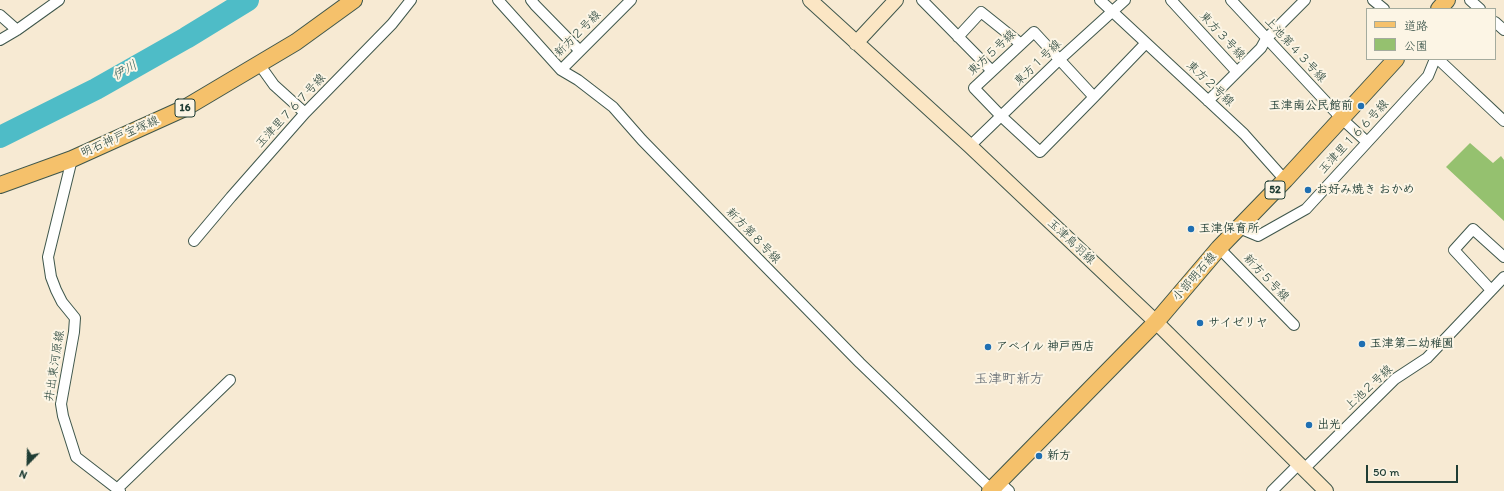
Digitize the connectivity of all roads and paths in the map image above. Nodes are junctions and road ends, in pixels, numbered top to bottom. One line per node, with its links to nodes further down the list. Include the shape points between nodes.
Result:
1 (59, 0): 24 (street)
2 (354, 0): 37 (main road, 明石神戸宝塚線 / 16, via 296,42)
3 (411, 0): 43 (street, 玉津里７６７号線, via 392,24)
4 (498, 0): 38 (street, 新方第８号線)
5 (531, 0): 32 (street)
6 (810, 0): 29 (street, 玉津鳥羽線)
7 (896, 0): 29 (street)
8 (922, 0): 26 (street)
9 (1100, 0): 21 (street, 東方２号線)
10 (1125, 0): 21 (street, 東方１号線)
11 (1171, 0): 40 (street, 東方３号線)
12 (1231, 0): 27 (street, 上池第４３号線)
13 (1305, 0): 27 (street)
14 (1373, 0): 18 (street)
15 (1447, 0): 19 (main road)
16 (1470, 0): 20 (street)
17 (625, 2): 32 (street, 新方２号線)
18 (1383, 8)
19 (1441, 8)
20 (1479, 8)
21 (1113, 11): 30 (street, 東方２号線); 33 (street, 東方１号線)
22 (0, 15): 24 (street)
23 (1496, 23): 25 (street)
24 (17, 30): 28 (street)
25 (1504, 30)
26 (958, 37): 31 (street, via 981,12); 39 (street)
27 (1266, 39): 40 (street, via 1261,48); 45 (street, 上池第４３号線)
28 (0, 40)
29 (856, 43): 48 (street, 玉津鳥羽線)
30 (1146, 43): 41 (street, 東方５号線); 42 (street, 東方２号線)
31 (1021, 44): 33 (street, 東方５号線, via 1034,32); 39 (street, 東方５号線)
32 (580, 51): 38 (street, 新方２号線)
33 (1060, 59): 41 (street, 東方５号線); 44 (street, 東方１号線)
34 (1395, 60): 45 (main road, 小部明石線 / 52)
35 (1436, 60): 47 (street, 玉津里１６６号線, via 1428,76)
36 (1437, 60): 46 (street)
37 (259, 64): 43 (street, via 274,85); 49 (main road, 明石神戸宝塚線 / 16, via 185,108)
38 (561, 70): 63 (street, 新方第８号線, via 613,107 716,217 860,363)
39 (992, 71): 44 (street, 東方５号線, via 974,88)
40 (1237, 72): 42 (street)
41 (1094, 97): 44 (street, 東方５号線, via 1040,152)
42 (1208, 101): 50 (street, 東方２号線, via 1244,134)
43 (305, 113): 53 (street, 玉津里７６７号線, via 230,196)
44 (1001, 116): 48 (street, 東方１号線)
45 (1340, 118): 47 (street, 上池第４３号線); 50 (main road, 小部明石線 / 52)
46 (1504, 121)
47 (1367, 142): 52 (street, 玉津里１６６号線, via 1306,209 1258,236)
48 (970, 146): 58 (street, 玉津鳥羽線)
49 (72, 159): 51 (main road, 明石神戸宝塚線 / 16); 62 (street, 井出東河原線, via 48,257 51,277 59,296 74,318 74,332 61,404 76,457)
50 (1286, 180): 52 (main road, 小部明石線 / 52)
51 (0, 185)
52 (1239, 228): 54 (main road, 小部明石線 / 52)
53 (194, 241)
54 (1219, 248): 58 (main road, 小部明石線 / 52); 59 (street, 新方５号線)
55 (1504, 257): 57 (street, via 1473,229 1454,250)
56 (1504, 277): 57 (street, 上池２号線)
57 (1491, 290): 61 (street, 上池２号線, via 1427,358 1395,379)
58 (1156, 322): 61 (street, 玉津鳥羽線); 63 (main road, 小部明石線 / 52)
59 (1294, 325)
60 (230, 380): 62 (street)
61 (1301, 466): 65 (street, 上池２号線); 66 (street, 玉津鳥羽線)
62 (115, 488): 64 (street)
63 (997, 489)
64 (103, 491)
65 (1272, 491)
66 (1326, 491)

